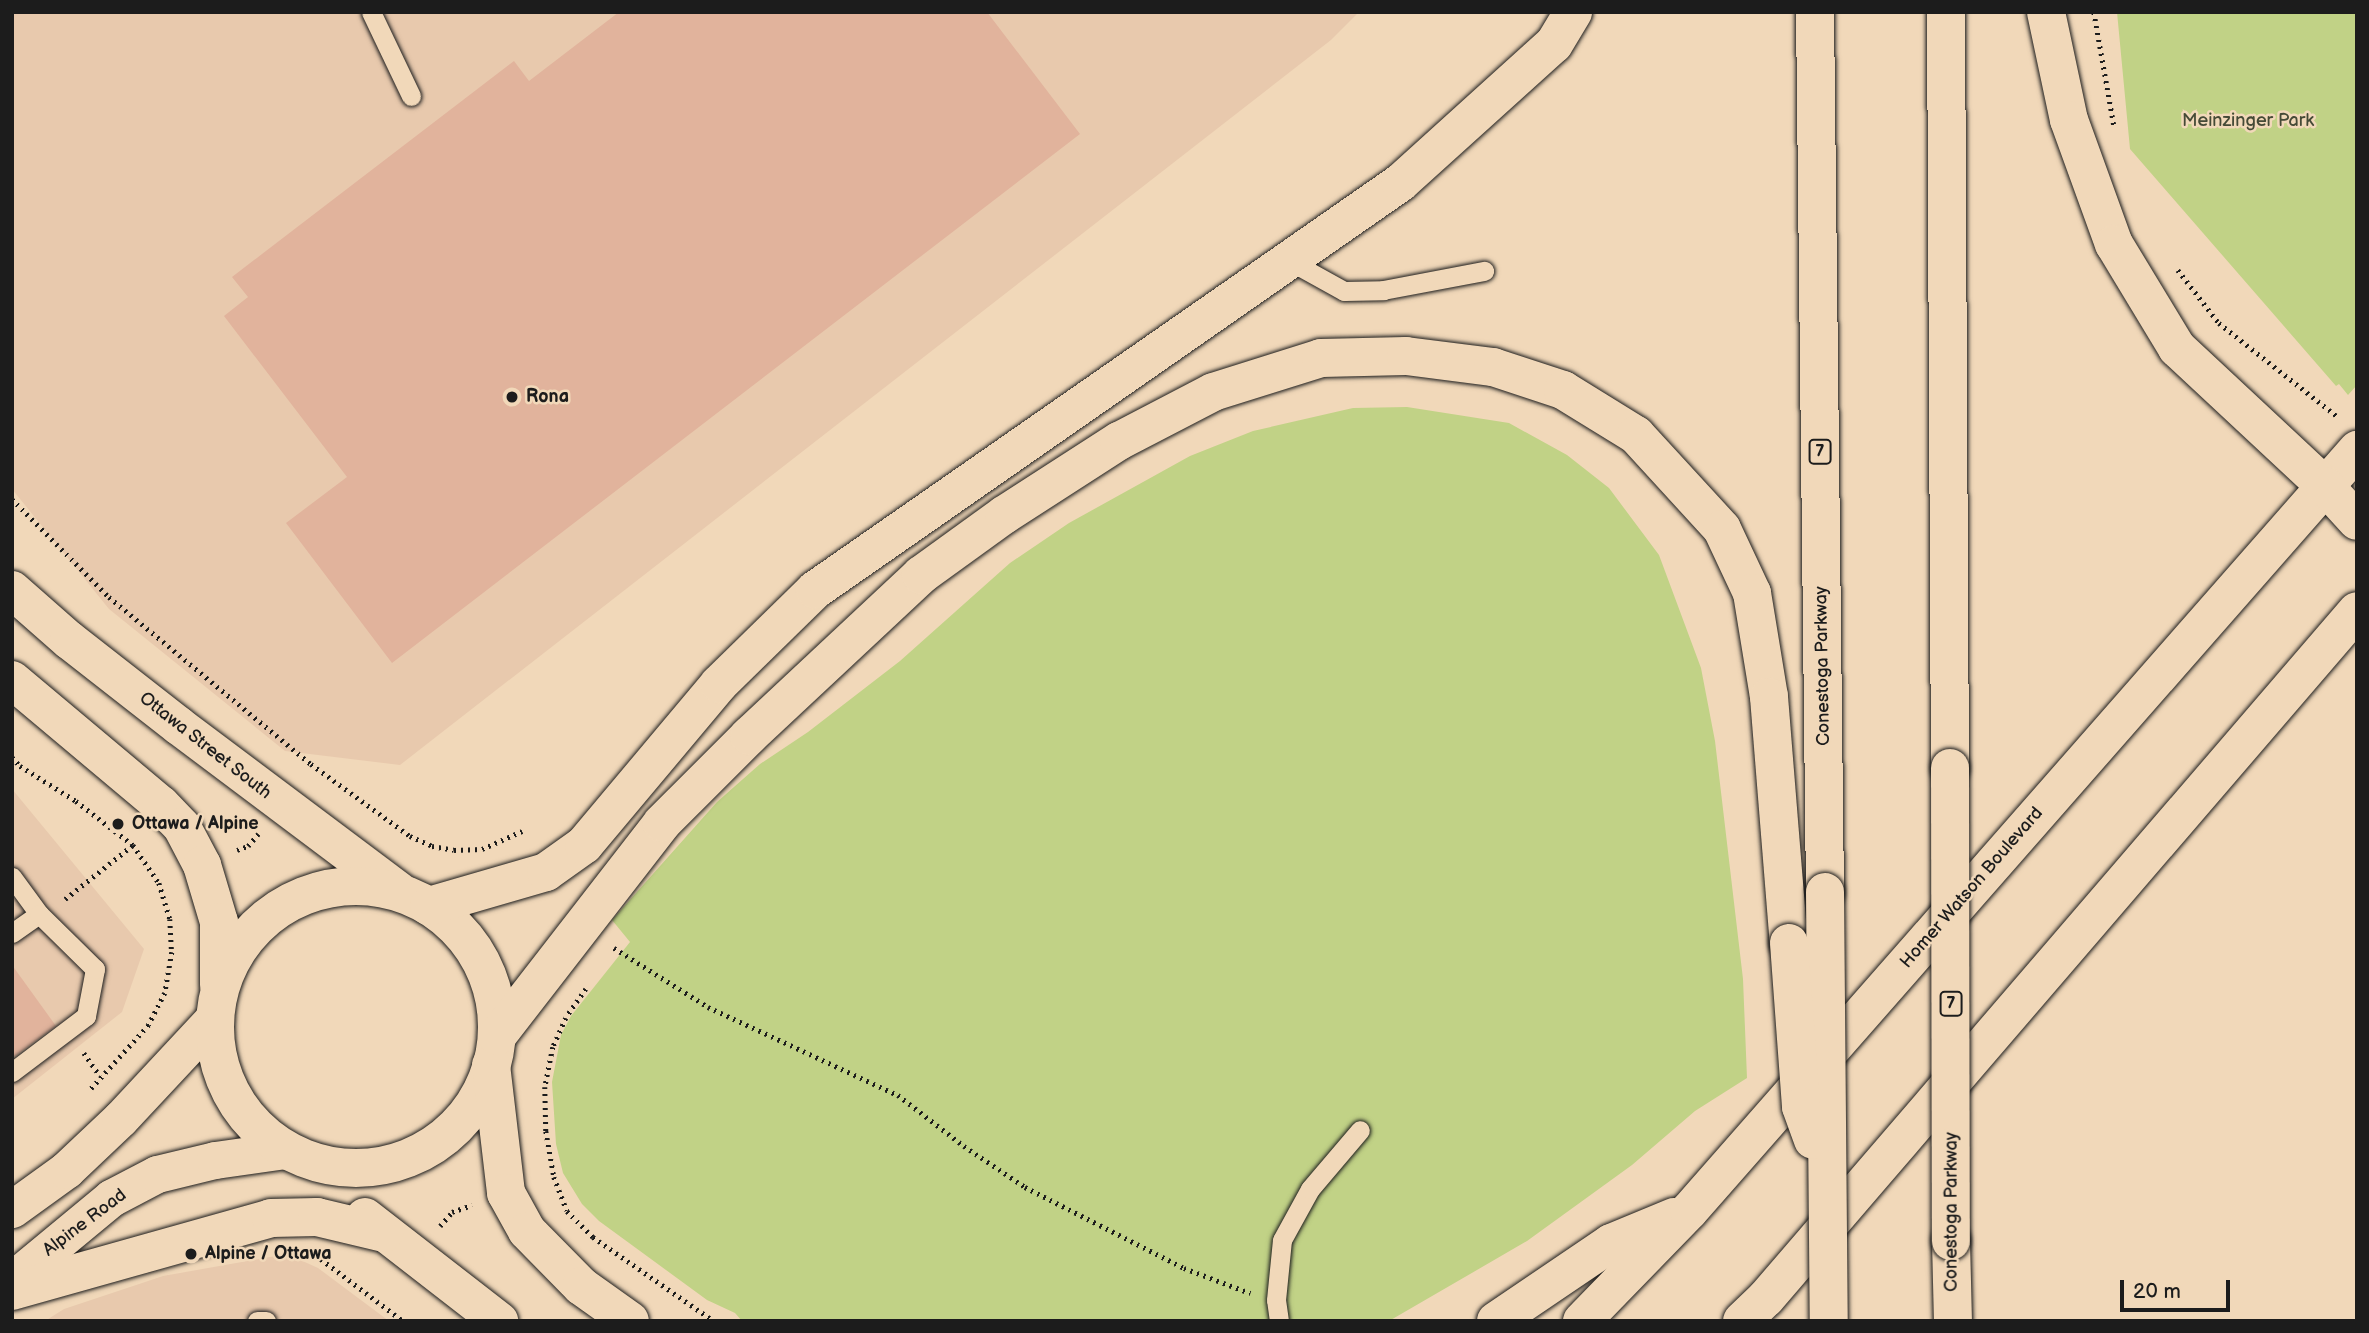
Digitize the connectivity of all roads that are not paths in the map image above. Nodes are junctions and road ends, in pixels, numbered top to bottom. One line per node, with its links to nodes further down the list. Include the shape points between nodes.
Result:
1 (371, 12): 6 (lane)
2 (1573, 12): 7 (main road, via 1554,44 1399,183)
3 (1815, 12): 24 (main road, Conestoga Parkway / 7, bridge)
4 (1946, 12): 39 (main road, Conestoga Parkway / 7, bridge)
5 (2046, 12): 10 (main road, via 2069,120 2114,244 2177,348)
6 (411, 96)
7 (1288, 260): 8 (lane, via 1344,291 1383,290); 16 (main road, via 815,590 719,684 584,845 546,872)
8 (1484, 271)
9 (2348, 434): 10 (main road, Homer Watson Boulevard)
10 (2325, 486): 11 (main road); 26 (main road, Homer Watson Boulevard)
11 (2357, 521)
12 (12, 590): 16 (main road, Ottawa Street South, via 157,709)
13 (2357, 611): 37 (main road, via 1785,1277)
14 (12, 680): 19 (main road, via 182,827 202,865 219,922)
15 (12, 877): 17 (lane)
16 (416, 900): 19 (main road, via 376,887 348,886 304,895 266,918 236,952); 20 (main road, Ottawa Street South, via 459,931 481,962 494,998)
17 (39, 914): 18 (lane); 21 (lane, via 95,969 86,1016)
18 (12, 933)
19 (217, 1005): 23 (main road, via 218,1057 231,1095 255,1126); 25 (street, via 120,1119 66,1170)
20 (494, 1050): 23 (main road, via 480,1095 460,1122 439,1142 413,1156 385,1166 355,1169 319,1164); 24 (main road, bridge, via 662,823 921,575 1119,441 1213,392 1321,358 1406,356 1493,367 1563,390 1636,435 1722,529 1752,593 1769,696 1801,1107); 33 (main road, via 506,1193 527,1231 581,1286)
21 (12, 1072)
22 (1360, 1130): 34 (lane, via 1310,1189 1282,1240 1276,1300)
23 (285, 1150): 27 (main road); 28 (street, Alpine Road, via 157,1174 111,1198)
24 (1827, 1178): 38 (main road, Conestoga Parkway / 7, bridge)
25 (12, 1209)
26 (1689, 1211): 35 (main road, via 1611,1242); 36 (main road, Homer Watson Boulevard)
27 (384, 1233): 29 (main road, via 317,1217 271,1218); 32 (main road)
28 (12, 1280)
29 (12, 1291)
30 (257, 1321): 31 (lane)
31 (266, 1321)
32 (499, 1321)
33 (630, 1321)
34 (1279, 1321)
35 (1496, 1321)
36 (1582, 1321)
37 (1742, 1321)
38 (1829, 1321)
39 (1953, 1321)

